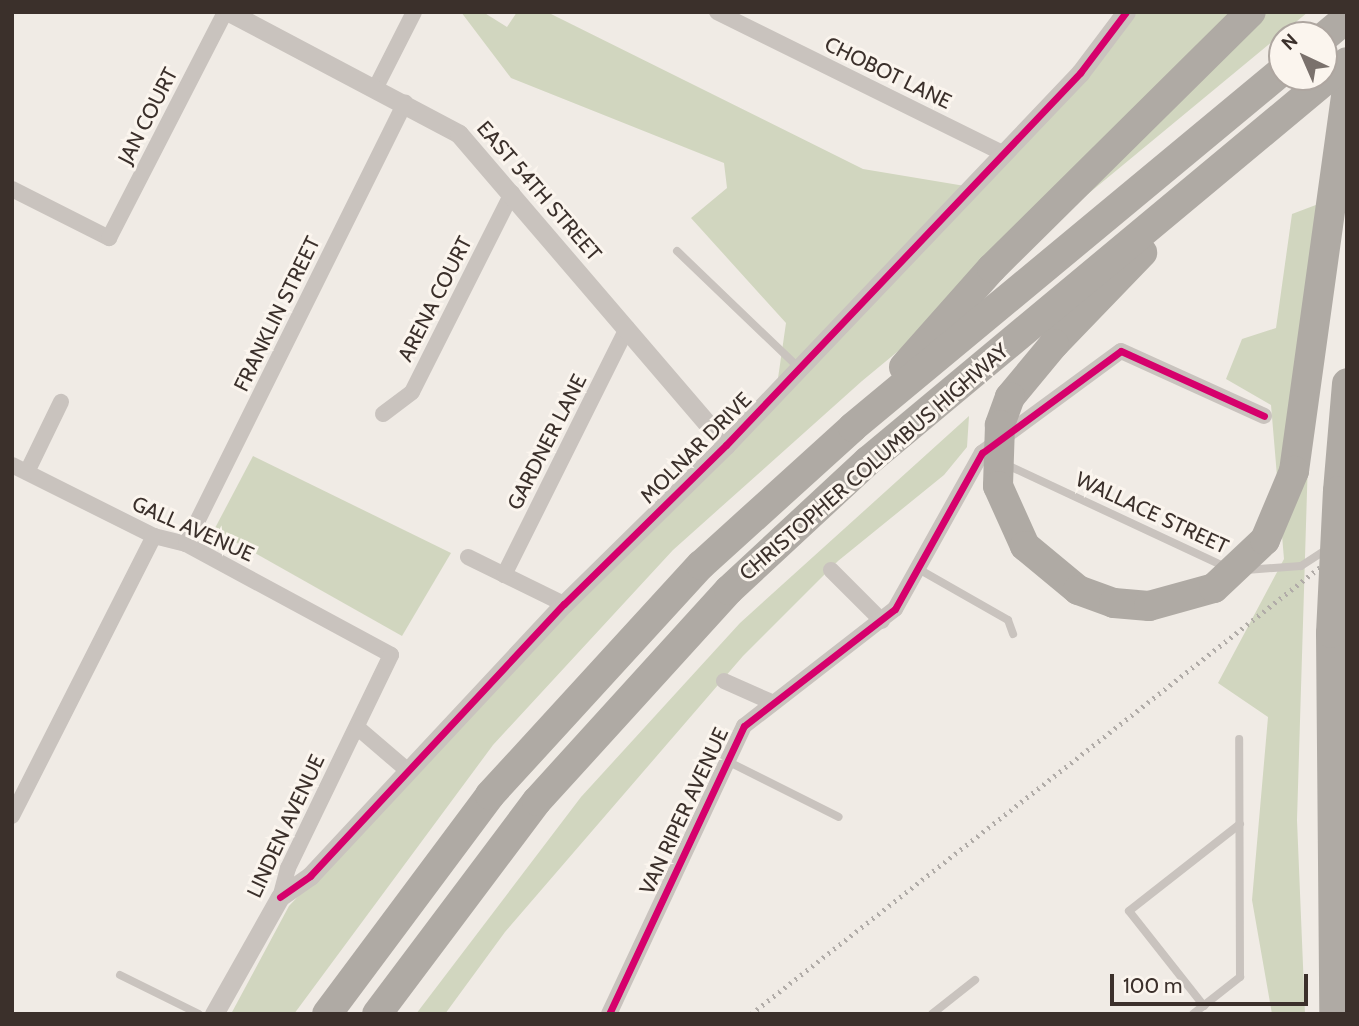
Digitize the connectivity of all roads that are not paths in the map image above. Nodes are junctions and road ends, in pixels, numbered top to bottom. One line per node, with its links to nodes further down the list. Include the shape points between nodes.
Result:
1 (227, 12): 9 (street, EAST 54TH STREET); 14 (street, JAN COURT, via 109,238)
2 (414, 12): 9 (street)
3 (717, 12): 11 (street, CHOBOT LANE)
4 (1126, 12): 11 (street, MOLNAR DRIVE, via 1102,47)
5 (1240, 12): 13 (highway)
6 (1251, 12): 13 (highway)
7 (1342, 74): 12 (highway, CHRISTOPHER COLUMBUS HIGHWAY); 12 (highway, bridge, via 1294,471 1265,540 1214,587 1149,606 1114,603 1078,590 1025,546 998,486 1000,425 1010,397 1054,344)
8 (1268, 83): 23 (highway, CHRISTOPHER COLUMBUS HIGHWAY)
9 (376, 87): 10 (street, EAST 54TH STREET)
10 (405, 102): 15 (street, EAST 54TH STREET, via 459,134); 29 (street, FRANKLIN STREET)
11 (1002, 153): 18 (street, MOLNAR DRIVE)
12 (1236, 154): 54 (highway, CHRISTOPHER COLUMBUS HIGHWAY, via 868,461 721,599 537,801)
13 (1080, 180): 23 (highway, via 952,311)
14 (12, 189)
15 (512, 193): 17 (street, EAST 54TH STREET); 21 (street, ARENA COURT, via 412,392)
16 (677, 251): 18 (lane)
17 (627, 328): 24 (street, EAST 54TH STREET); 33 (street, GARDNER LANE)
18 (799, 368): 24 (street, MOLNAR DRIVE)
19 (1347, 383): 58 (highway, bridge, via 1331,633)
20 (61, 402): 26 (street)
21 (383, 414)
22 (1264, 416): 25 (street, VAN RIPER AVENUE, via 1132,352 1110,355)
23 (853, 428): 53 (highway, CHRISTOPHER COLUMBUS HIGHWAY, via 701,565 558,716 434,865)
24 (726, 445): 34 (street, MOLNAR DRIVE)
25 (982, 453): 27 (lane, WALLACE STREET, via 1225,567 1301,566); 32 (street, VAN RIPER AVENUE)
26 (20, 469): 28 (street, GALL AVENUE)
27 (1347, 534)
28 (154, 536): 29 (street, GALL AVENUE); 44 (street)
29 (186, 544): 37 (street, GALL AVENUE)
30 (468, 557): 33 (street)
31 (831, 570): 35 (street)
32 (922, 571): 35 (street, VAN RIPER AVENUE); 36 (lane, via 1008,620)
33 (504, 575): 34 (street)
34 (564, 604): 43 (street, MOLNAR DRIVE)
35 (882, 621): 39 (street, VAN RIPER AVENUE)
36 (1013, 634)
37 (391, 655): 40 (street, LINDEN AVENUE)
38 (724, 681): 39 (street)
39 (769, 701): 42 (street, VAN RIPER AVENUE, via 744,726)
40 (359, 728): 43 (street); 47 (street, LINDEN AVENUE, via 288,868)
41 (1239, 738): 46 (lane)
42 (725, 761): 45 (lane); 55 (street, VAN RIPER AVENUE)
43 (407, 770): 47 (street, MOLNAR DRIVE, via 310,876)
44 (12, 816)
45 (839, 817)
46 (1240, 824): 50 (lane, via 1240,977); 50 (lane, via 1129,911)
47 (280, 897): 52 (street, LINDEN AVENUE)
48 (120, 975): 51 (lane)
49 (975, 980): 56 (lane)
50 (1203, 1006): 57 (lane)
51 (199, 1014)
52 (214, 1014)
53 (327, 1014)
54 (377, 1014)
55 (609, 1014)
56 (932, 1014)
57 (1193, 1014)
58 (1334, 1014)

